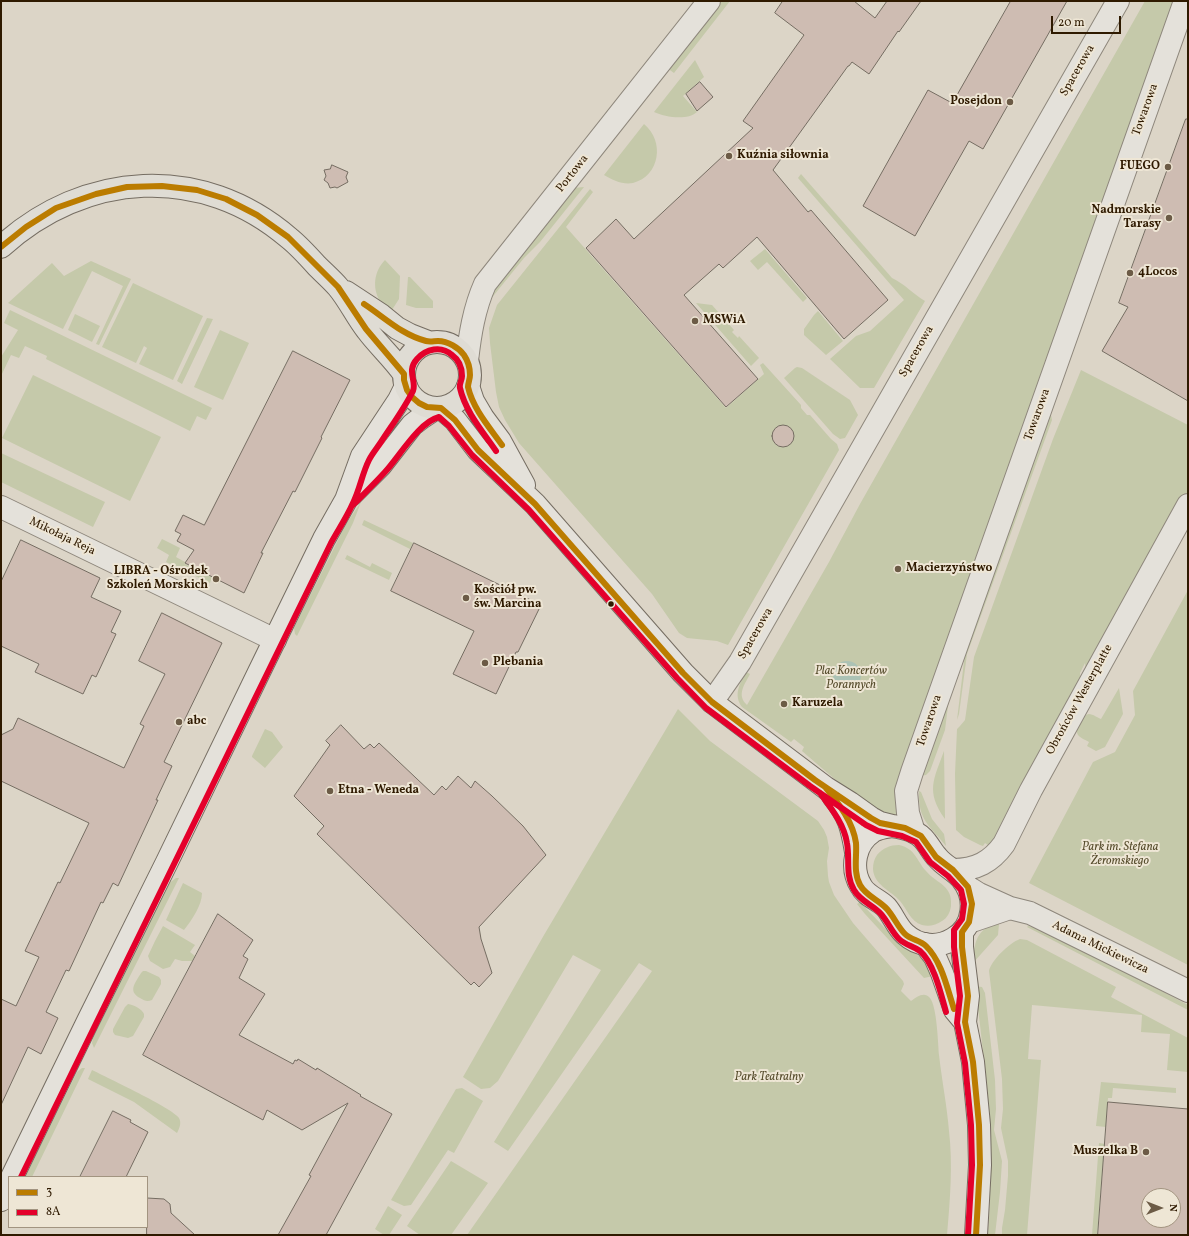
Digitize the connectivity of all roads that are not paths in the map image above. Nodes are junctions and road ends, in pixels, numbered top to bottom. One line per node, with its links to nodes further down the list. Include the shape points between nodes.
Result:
1 (709, 1): 7 (street, Portowa, via 485,284 474,316)
2 (1118, 1): 16 (street, Spacerowa, via 742,658)
3 (1184, 1): 19 (street, Towarowa, via 912,772 906,791 908,813)
4 (1, 247): 5 (main road, via 56,208 88,196 115,189 174,186 226,199 257,215 288,237)
5 (338, 287): 6 (main road, via 397,328); 8 (main road, via 366,329 398,366)
6 (428, 342): 7 (main road, via 440,341 451,344); 8 (main road, via 409,356 404,368)
7 (467, 360): 9 (main road, via 470,376)
8 (405, 380): 10 (main road, via 409,394 416,400 427,407); 11 (street, via 399,400 362,456)
9 (468, 386): 10 (main road, via 458,400 449,406); 12 (street, via 473,401 500,441)
10 (438, 408): 11 (street, via 412,425 380,466); 12 (street, via 455,420 478,450)
11 (346, 500): 15 (street)
12 (535, 504): 16 (street, via 683,673)
13 (1188, 505): 21 (street, Obrońców Westerplatte, via 1004,844 985,863 963,870)
14 (1, 507): 15 (street, Mikołaja Reja)
15 (275, 640): 28 (street)
16 (712, 702): 17 (street)
17 (826, 788): 18 (street, via 871,818); 20 (street, via 848,819)
18 (892, 826): 19 (street); 20 (street, via 873,831 866,836)
19 (914, 832): 21 (street, via 921,836 936,857)
20 (856, 852): 25 (street, via 856,872 861,886 870,897 889,911 905,934)
21 (953, 870): 22 (street)
22 (968, 887): 23 (street, Adama Mickiewicza); 24 (street, via 972,904)
23 (1010, 908): 24 (street); 26 (street, Adama Mickiewicza, via 1030,913)
24 (965, 927): 25 (street, via 957,937 947,943); 27 (street, via 962,947 968,996)
25 (925, 944): 27 (street, via 935,957 955,1010)
26 (1188, 991)
27 (965, 1022): 31 (street, via 973,1062 979,1125 980,1165)
28 (12, 1176)
29 (8, 1186): 30 (street)
30 (1, 1200)
31 (976, 1235)

